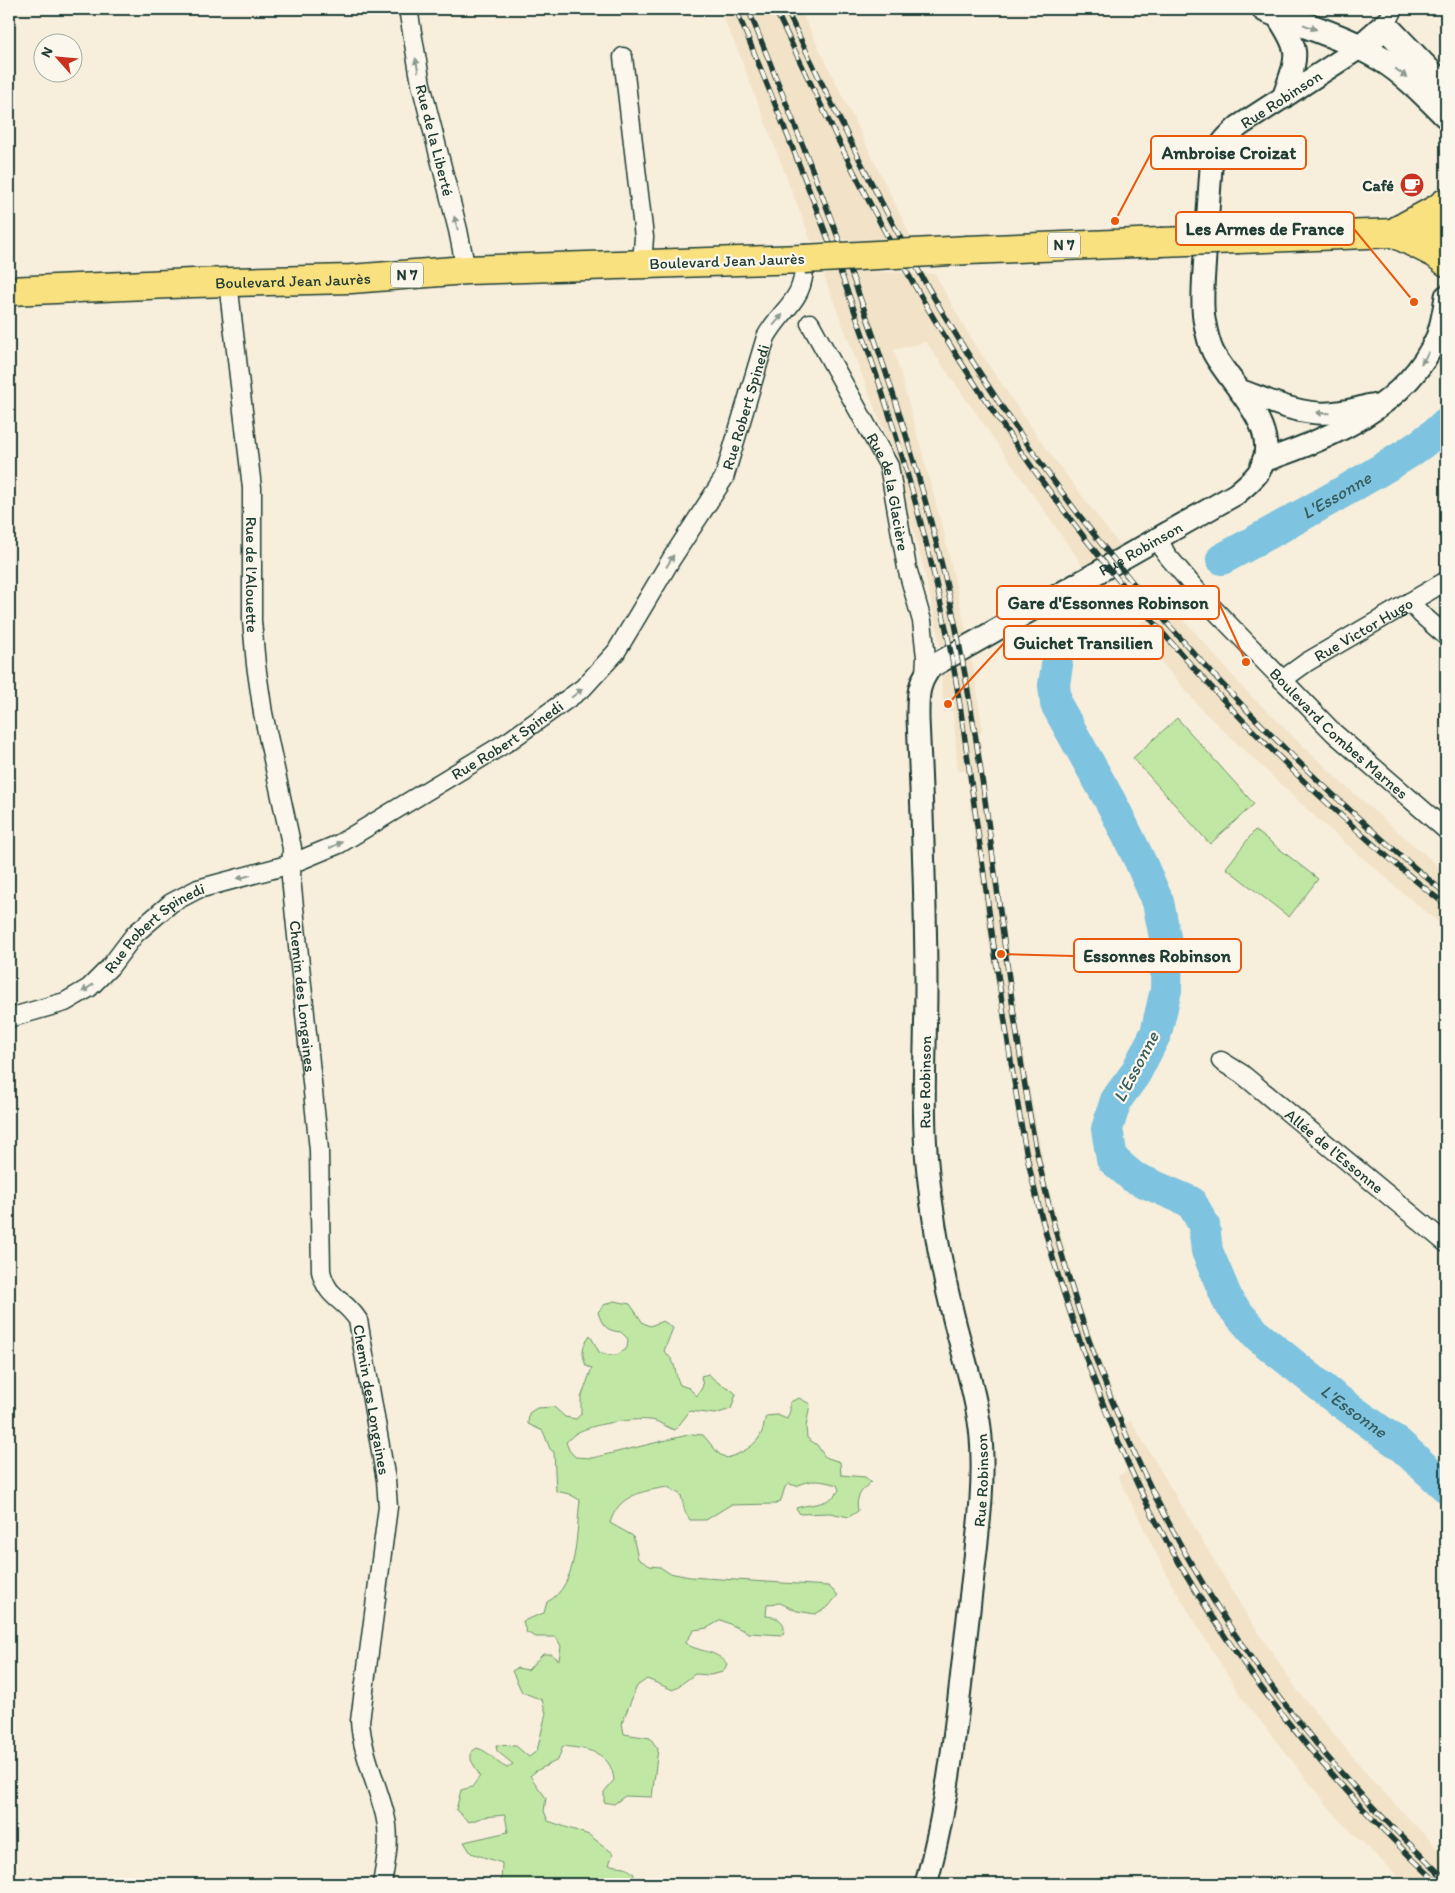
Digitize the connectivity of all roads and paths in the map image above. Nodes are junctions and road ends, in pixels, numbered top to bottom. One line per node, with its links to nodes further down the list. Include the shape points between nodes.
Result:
1 (408, 9): 15 (street, Rue de la Liberté, one-way to 1, via 421,84)
2 (1270, 11): 4 (main road, one-way to 4); 7 (street, via 1291,36 1295,48 1295,63)
3 (1390, 17): 4 (main road); 6 (main road)
4 (1361, 47): 7 (street, Rue Robinson); 8 (main road, one-way to 8, via 1404,75)
5 (624, 57): 14 (street, via 644,237)
6 (1446, 89)
7 (1282, 98): 20 (street, Rue Robinson, via 1222,141 1211,168 1204,318 1213,352)
8 (1446, 115)
9 (1446, 202): 11 (main road)
10 (1446, 231): 11 (main road, Boulevard Jean Jaurès / N 7)
11 (1392, 232): 12 (main road, Boulevard Jean Jaurès / N 7, bridge); 13 (main road)
12 (804, 259): 14 (main road, Boulevard Jean Jaurès / N 7); 30 (street, Rue Robert Spinedi, one-way to 12, via 339,844 509,741 571,698 606,664 724,478 766,337 795,301 804,276)
13 (1446, 262)
14 (642, 264): 15 (main road, Boulevard Jean Jaurès / N 7)
15 (466, 270): 16 (main road, Boulevard Jean Jaurès / N 7, via 351,279)
16 (228, 282): 17 (main road, Boulevard Jean Jaurès / N 7); 30 (street, Rue de l'Alouette, via 252,488 252,621 256,664 263,713 292,848)
17 (9, 292)
18 (1446, 296): 21 (street, one-way to 21, via 1440,328 1426,358)
19 (810, 323): 27 (street, Rue de la Glacière, via 889,466 908,568 922,621)
20 (1240, 390): 21 (street, one-way to 20, via 1346,411 1309,412); 22 (street, Rue Robinson, via 1260,423 1264,437)
21 (1388, 400): 22 (street, via 1339,431)
22 (1263, 461): 23 (street, Rue Robinson, via 1258,473 1236,494)
23 (1159, 540): 27 (street, Rue Robinson, via 931,667); 28 (street, Boulevard Combes Marnes, via 1166,554 1204,599)
24 (1446, 581): 25 (street, Rue Victor Hugo)
25 (1410, 602): 26 (street); 28 (street, Rue Victor Hugo)
26 (1446, 636)
27 (925, 674): 35 (street, Rue Robinson, via 918,701 925,908 924,1111 928,1173 946,1281 973,1387 982,1454 977,1538 954,1738 933,1861)
28 (1282, 680): 29 (street, Boulevard Combes Marnes, via 1334,733)
29 (1446, 830)
30 (291, 864): 31 (street, Rue Robert Spinedi, one-way to 31, via 198,889 171,903 135,934 89,988 65,1002); 34 (street, Chemin des Longaines, via 319,1150 321,1271 326,1288 358,1320 386,1480 388,1506 360,1721 361,1737 388,1836)
31 (9, 1018)
32 (1221, 1061): 33 (street, Allée de l'Essonne, via 1242,1074)
33 (1446, 1243)
34 (382, 1884)
35 (926, 1884)

